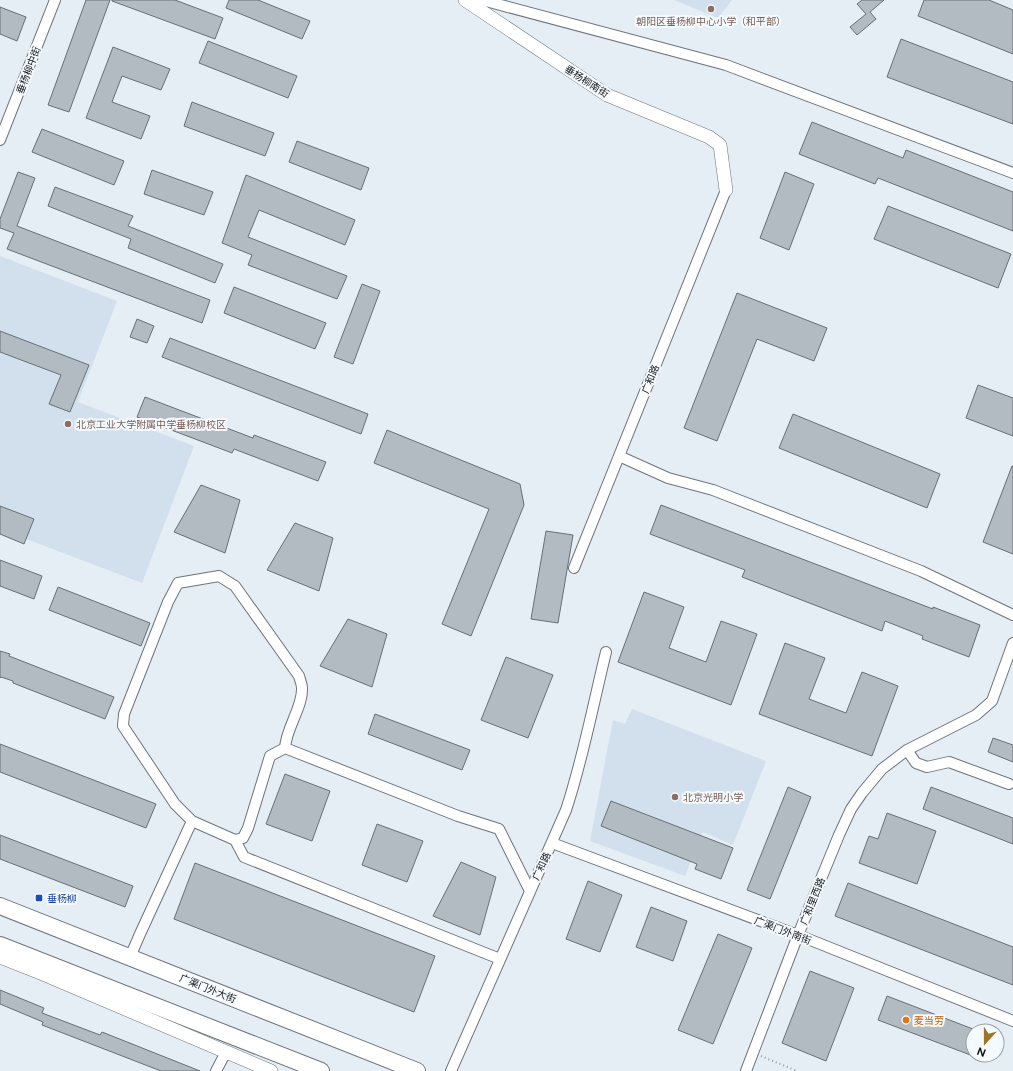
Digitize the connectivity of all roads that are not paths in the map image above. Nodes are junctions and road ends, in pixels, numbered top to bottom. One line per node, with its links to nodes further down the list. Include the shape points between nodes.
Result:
1 (55, 0): 4 (street, 垂杨柳中街)
2 (465, 0): 7 (street, 垂杨柳南街, via 607,95 709,137 720,145)
3 (482, 0): 6 (street, via 726,64)
4 (3, 125): 5 (street, 垂杨柳中街)
5 (0, 140)
6 (1013, 173)
7 (726, 190): 8 (street, 广和路)
8 (619, 456): 9 (street, 广和路); 10 (street, via 668,478 713,490 921,571)
9 (574, 568)
10 (1013, 615)
11 (1013, 643): 14 (street, 广和里西路, via 992,701 976,715)
12 (606, 652): 18 (street, 广和路, via 578,774)
13 (285, 748): 16 (street, via 286,738 301,697 299,676 235,586 219,576 178,584 168,602 124,714 123,726 175,804); 17 (street, via 270,756 248,828 243,838); 19 (street, via 458,816 499,829)
14 (908, 750): 15 (street, via 916,763 927,767 949,762); 21 (street, 广和里西路, via 882,769 851,809)
15 (1009, 784)
16 (192, 821): 17 (street); 24 (street)
17 (235, 840): 25 (street, via 244,857)
18 (552, 844): 19 (street, 广和路); 21 (street, 广渠门外南街)
19 (530, 891): 25 (street, 广和路)
20 (0, 906): 24 (main road, 广渠门外大街)
21 (798, 935): 26 (street, 广渠门外南街); 33 (street, 广和里西路)
22 (0, 945): 30 (main road)
23 (0, 957): 27 (street)
24 (130, 958): 31 (main road, 广渠门外大街)
25 (500, 959): 32 (street, 广和路)
26 (1013, 1021)
27 (226, 1052): 28 (street); 29 (street)
28 (216, 1071)
29 (271, 1071)
30 (321, 1071)
31 (416, 1071)
32 (451, 1071)
33 (746, 1071)

